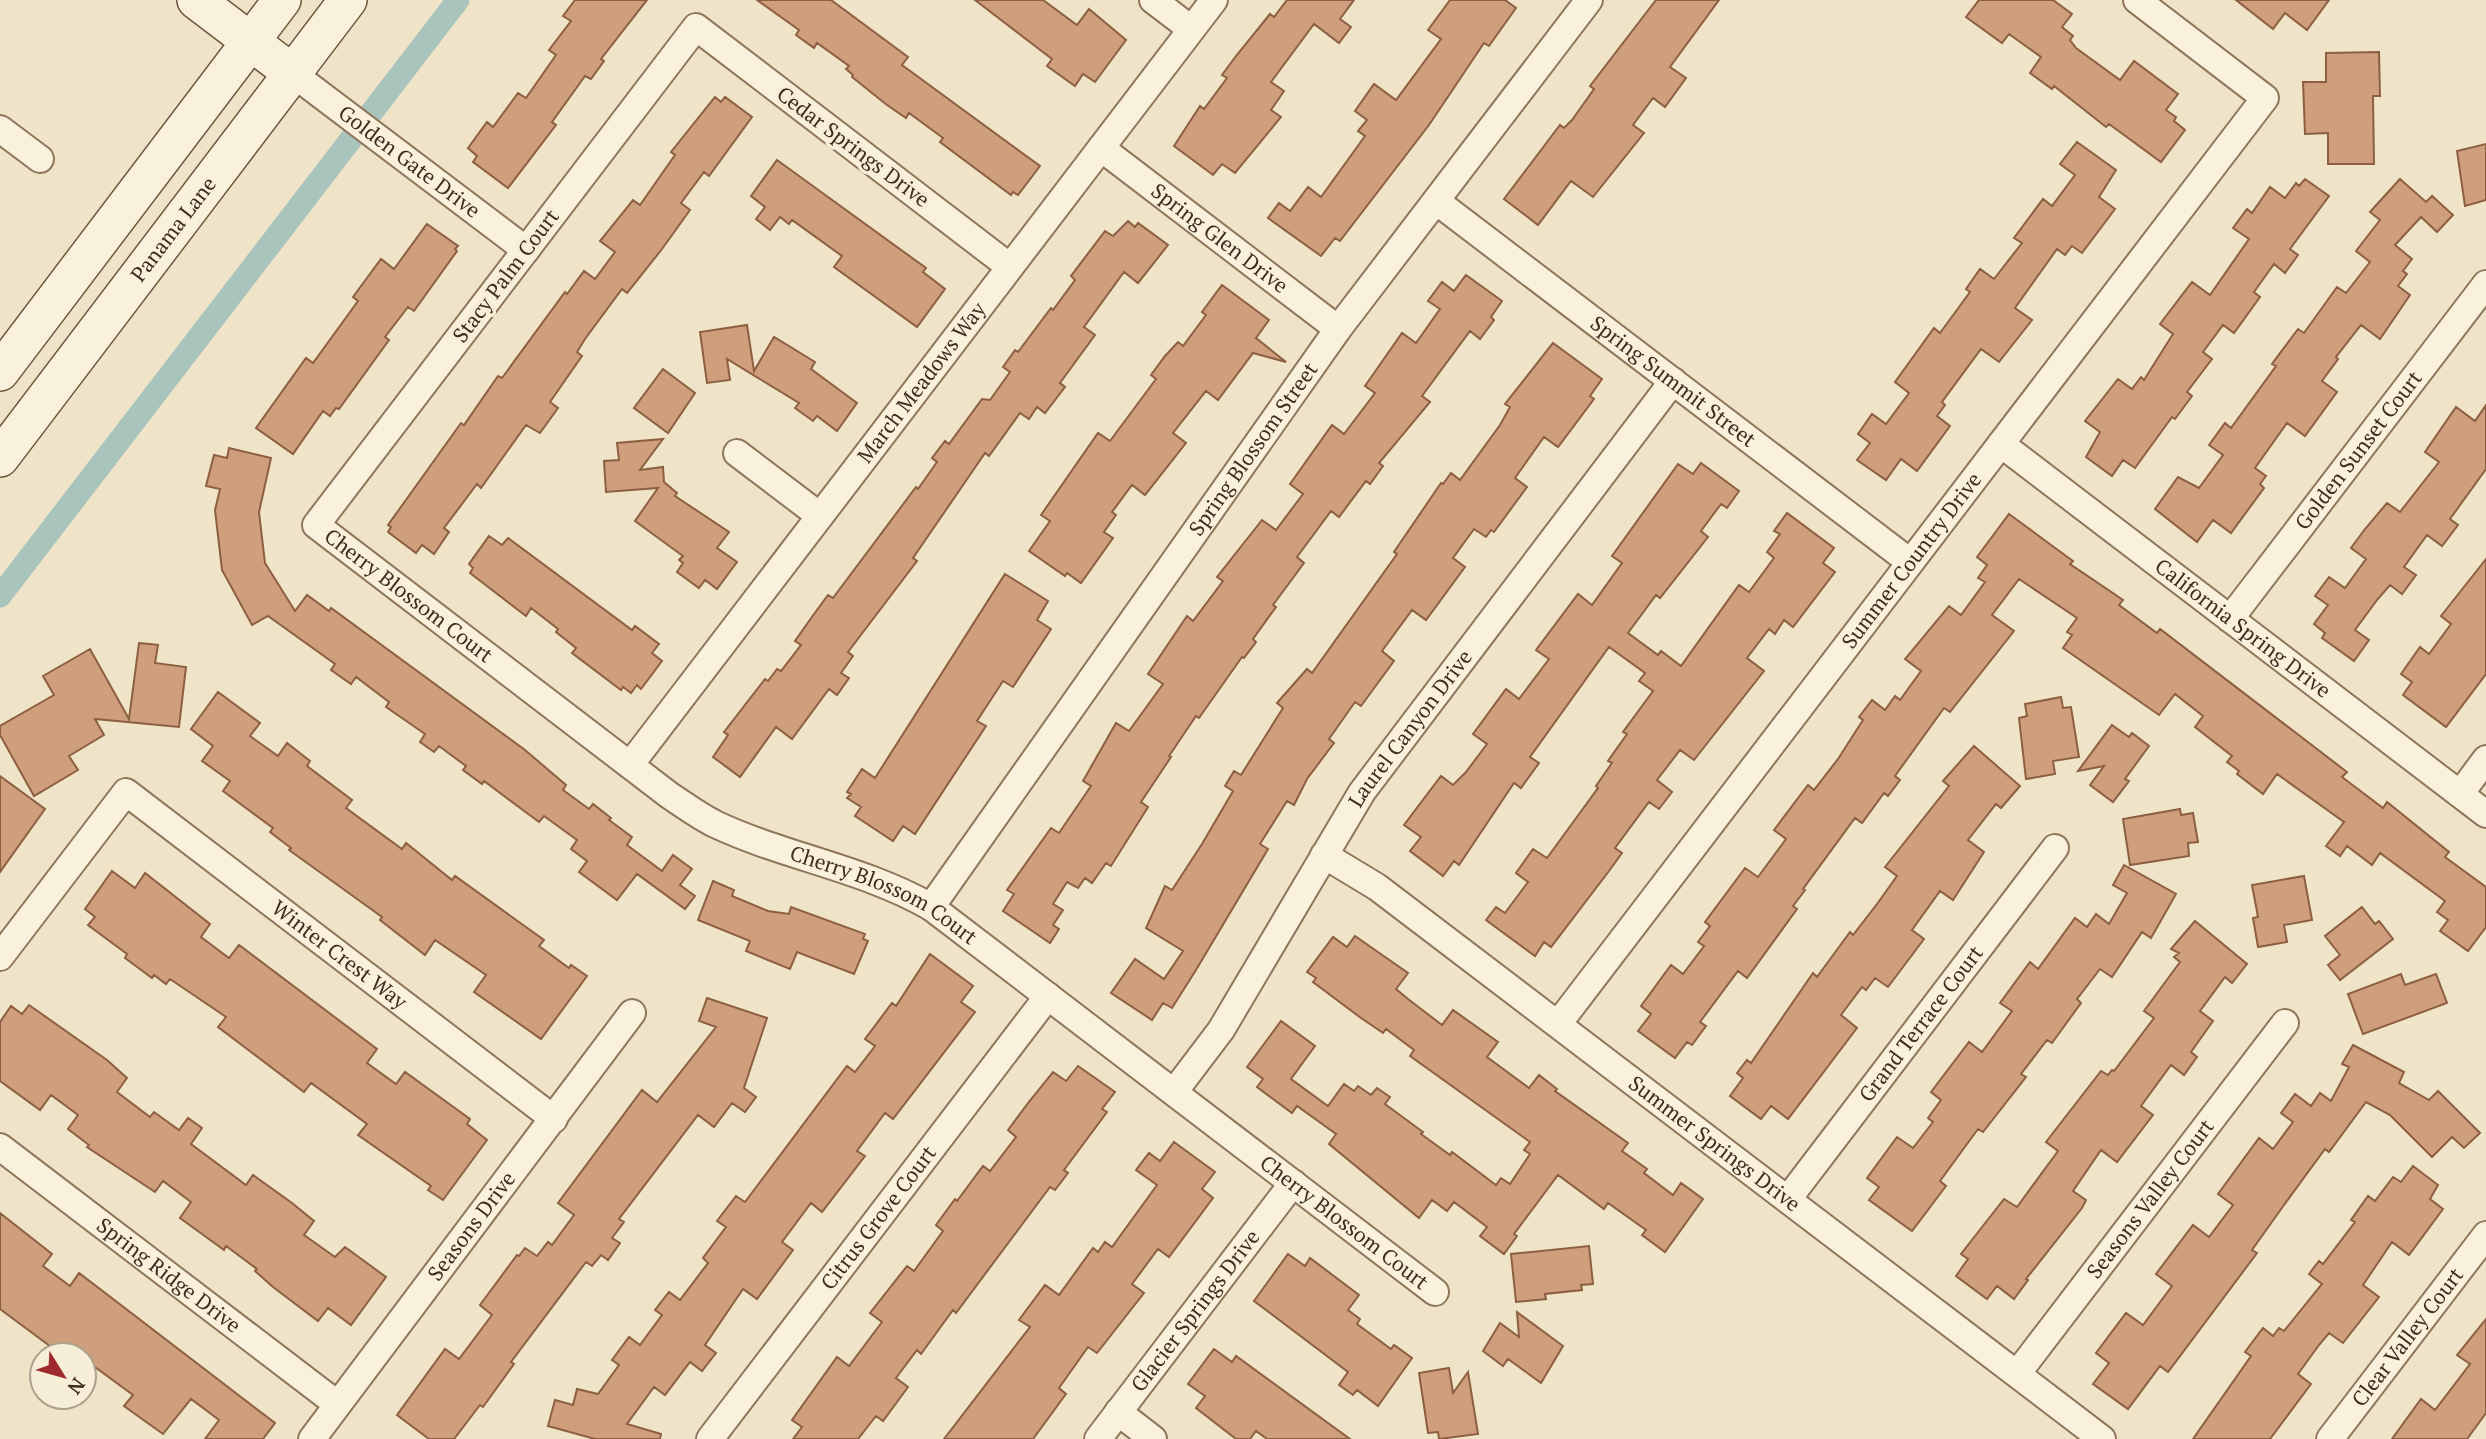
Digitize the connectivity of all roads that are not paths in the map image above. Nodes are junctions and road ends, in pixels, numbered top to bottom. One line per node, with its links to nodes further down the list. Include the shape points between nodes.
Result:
1 (196, 0): 10 (main road)
2 (282, 0): 10 (main road)
3 (348, 0): 11 (main road, Panama Lane)
4 (1153, 0): 9 (street)
5 (1214, 0): 9 (street, March Meadows Way)
6 (1589, 0): 15 (street, Spring Blossom Street)
7 (2137, 0): 22 (street, Summer Country Drive, via 2265,98)
8 (696, 27): 16 (street, Stacy Palm Court); 17 (street, Cedar Springs Drive)
9 (1191, 29): 13 (street, March Meadows Way)
10 (251, 40): 11 (main road); 20 (main road)
11 (292, 73): 16 (street, Golden Gate Drive); 24 (main road, Panama Lane)
12 (0, 129): 14 (street)
13 (1101, 148): 17 (street, March Meadows Way); 19 (street, Spring Glen Drive)
14 (40, 159)
15 (1436, 201): 19 (street, Spring Blossom Street); 21 (street, Spring Summit Street)
16 (526, 250): 26 (street, Stacy Palm Court)
17 (1010, 267): 25 (street, March Meadows Way)
18 (2486, 284): 28 (street, Golden Sunset Court)
19 (1338, 329): 35 (street, Spring Blossom Street)
20 (0, 372)
21 (1673, 382): 27 (street, Spring Summit Street); 34 (street, Laurel Canyon Drive, via 1382,763)
22 (2001, 444): 27 (street, Summer Country Drive); 28 (street, California Spring Drive)
23 (737, 453): 25 (street)
24 (0, 458)
25 (820, 516): 30 (street, March Meadows Way)
26 (316, 526): 30 (street, Cherry Blossom Court)
27 (1910, 562): 40 (street, Summer Country Drive)
28 (2230, 619): 31 (street, California Spring Drive)
29 (2486, 759): 31 (street)
30 (630, 765): 35 (street, Cherry Blossom Court, via 713,823 898,888)
31 (2460, 794): 32 (street, California Spring Drive)
32 (2486, 814)
33 (2056, 848): 45 (street, Grand Terrace Court)
34 (1324, 855): 40 (street, Summer Springs Drive, via 1377,887); 41 (street, Laurel Canyon Drive, via 1221,1030)
35 (930, 907): 37 (street, Cherry Blossom Court)
36 (0, 957): 42 (street, Winter Crest Way, via 126,792)
37 (1048, 996): 41 (street, Cherry Blossom Court); 52 (street, Citrus Grove Court)
38 (632, 1013): 42 (street, Seasons Drive)
39 (2285, 1023): 48 (street, Seasons Valley Court)
40 (1558, 1024): 45 (street, Summer Springs Drive)
41 (1174, 1092): 44 (street, Cherry Blossom Court)
42 (554, 1119): 49 (street, Seasons Drive)
43 (0, 1147): 49 (street, Spring Ridge Drive)
44 (1293, 1183): 47 (street, Cherry Blossom Court); 50 (street, Glacier Springs Drive)
45 (1788, 1199): 48 (street, Summer Springs Drive)
46 (2486, 1235): 56 (street, Clear Valley Court)
47 (1435, 1292)
48 (2017, 1374): 55 (street, Summer Springs Drive)
49 (337, 1404): 51 (street, Seasons Drive)
50 (1118, 1412): 53 (street, Glacier Springs Drive); 54 (street)
51 (312, 1439)
52 (710, 1439)
53 (1098, 1439)
54 (1153, 1439)
55 (2102, 1439)
56 (2330, 1439)

